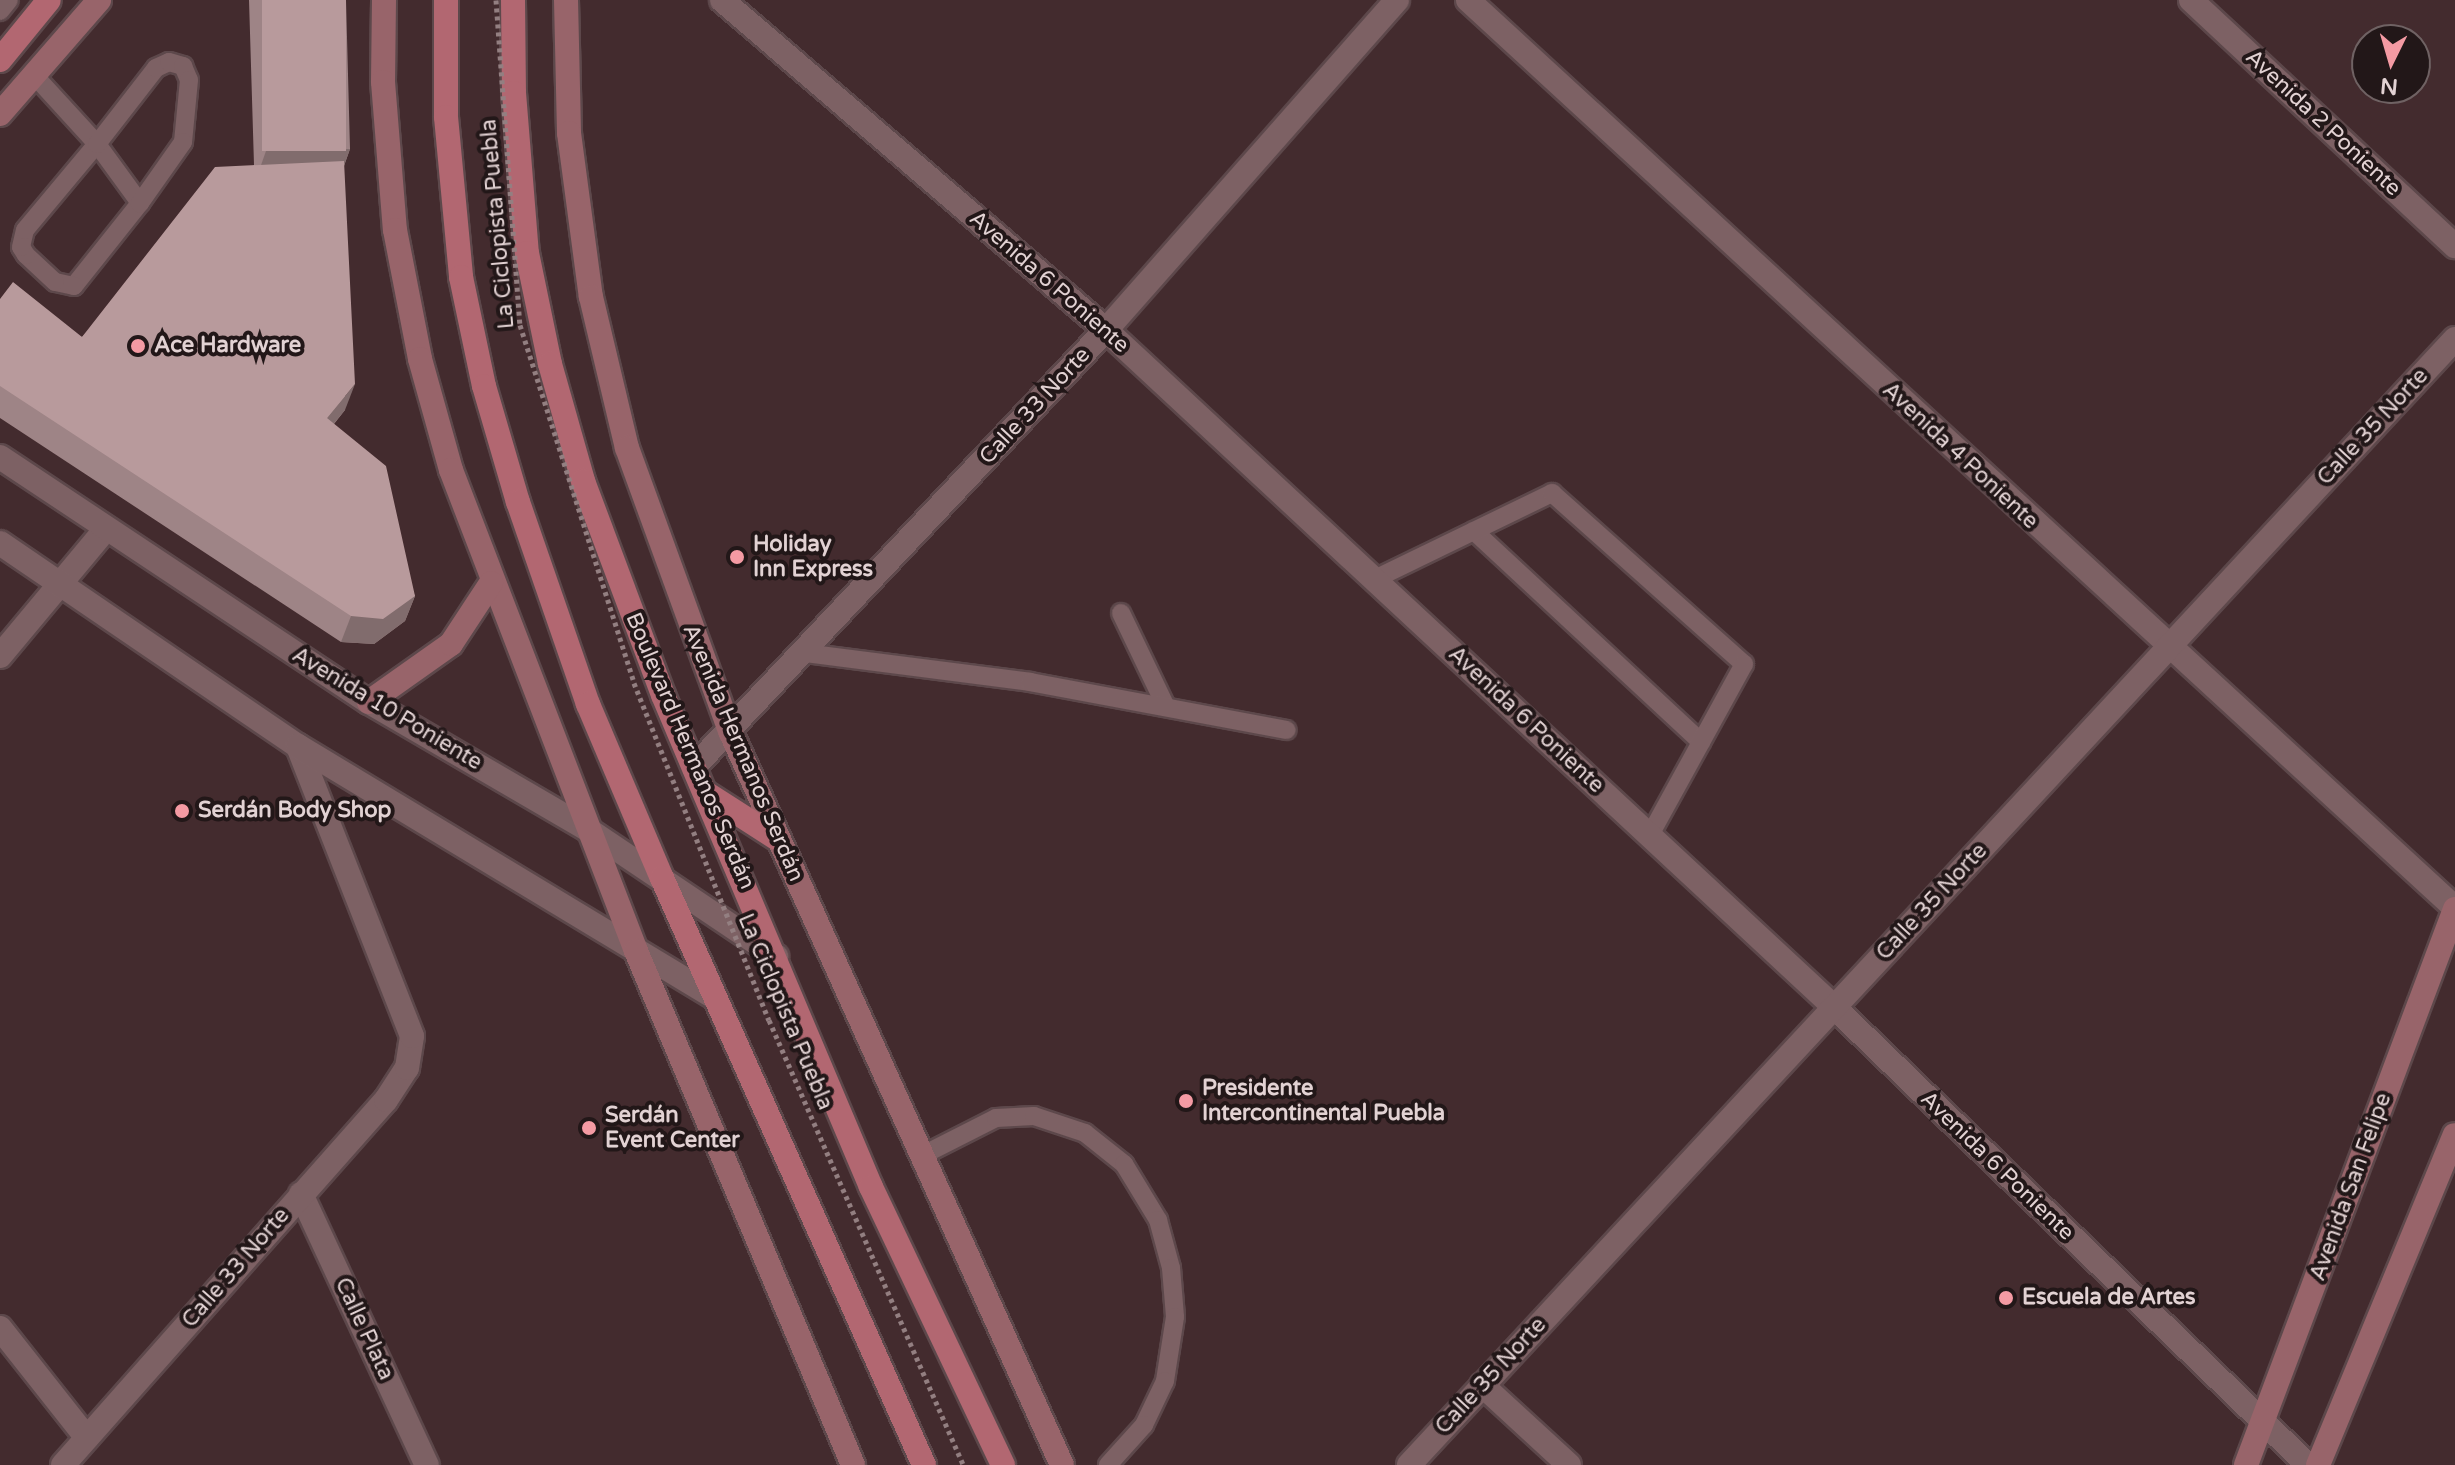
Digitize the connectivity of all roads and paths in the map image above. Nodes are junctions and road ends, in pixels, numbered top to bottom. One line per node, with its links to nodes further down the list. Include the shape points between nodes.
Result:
1 (9, 0): 13 (lane)
2 (49, 0): 14 (main road)
3 (99, 0): 15 (main road)
4 (384, 0): 27 (main road, via 383,82 395,230 420,359)
5 (446, 0): 44 (main road, via 446,117 461,277 484,386 588,704)
6 (496, 0): 61 (path, La Ciclopista Puebla, bridge, via 520,325 634,683 769,1020)
7 (513, 0): 39 (main road, Boulevard Hermanos Serdán, via 514,93 527,253 550,364 583,481)
8 (566, 0): 36 (main road, Avenida Hermanos Serdán, via 569,133 591,297 627,448)
9 (722, 0): 20 (street, Avenida 6 Poniente)
10 (1397, 0): 20 (street, Calle 33 Norte)
11 (1468, 0): 30 (street, Avenida 4 Poniente)
12 (2191, 0): 19 (street, Avenida 2 Poniente)
13 (0, 11)
14 (0, 60)
15 (34, 75): 16 (main road); 17 (lane)
16 (0, 114)
17 (97, 144): 18 (lane); 18 (lane, via 156,68 169,62 183,66 189,80 181,147); 18 (lane, via 25,230 21,247 26,255 55,282 74,286)
18 (140, 203)
19 (2455, 246)
20 (1106, 330): 26 (street, Avenida 6 Poniente); 31 (street, Calle 33 Norte)
21 (2455, 339): 30 (street, Calle 35 Norte)
22 (0, 457): 23 (street, Avenida 10 Poniente)
23 (105, 530): 28 (street); 33 (street, Avenida 10 Poniente)
24 (1474, 531): 26 (lane); 37 (lane); 37 (lane, via 1552,493 1744,664)
25 (0, 543): 28 (street)
26 (1375, 579): 42 (street, Avenida 6 Poniente)
27 (491, 583): 33 (main road, via 451,644); 41 (main road)
28 (61, 585): 32 (street); 38 (street)
29 (1121, 613): 34 (lane)
30 (2169, 649): 45 (street, Avenida 4 Poniente); 49 (street, Calle 35 Norte)
31 (805, 653): 34 (lane, via 1030,682); 36 (street, Calle 33 Norte)
32 (0, 656)
33 (369, 702): 41 (street, Avenida 10 Poniente)
34 (1166, 707): 35 (lane)
35 (1287, 730)
36 (731, 733): 39 (street, Calle 33 Norte); 43 (main road, Avenida Hermanos Serdán)
37 (1701, 742): 42 (lane)
38 (298, 746): 46 (street); 52 (street, Calle 33 Norte, via 412,1036 407,1068 386,1100)
39 (694, 767): 40 (main road, Boulevard Hermanos Serdán)
40 (706, 793): 43 (main road); 47 (main road, Boulevard Hermanos Serdán)
41 (587, 829): 44 (street, Avenida 10 Poniente); 46 (main road)
42 (1650, 835): 49 (street, Avenida 6 Poniente)
43 (776, 838): 51 (main road, Avenida Hermanos Serdán)
44 (662, 878): 47 (street, Avenida 10 Poniente); 48 (main road)
45 (2455, 908): 55 (main road, Avenida San Felipe)
46 (636, 951): 48 (street); 59 (main road)
47 (776, 956): 62 (main road, Boulevard Hermanos Serdán, via 871,1187)
48 (714, 997): 60 (main road)
49 (1834, 1007): 54 (street, Calle 35 Norte); 55 (street, Avenida 6 Poniente)
50 (2455, 1135): 69 (main road)
51 (921, 1156): 63 (main road, Avenida Hermanos Serdán); 64 (lane, via 996,1118 1034,1116 1085,1133 1124,1164 1158,1220 1171,1268 1175,1317 1165,1381 1144,1425)
52 (301, 1194): 56 (street, Calle 33 Norte); 58 (street, Calle Plata)
53 (0, 1328): 56 (street)
54 (1482, 1385): 65 (street, Calle 35 Norte); 66 (street)
55 (2262, 1425): 67 (main road, Avenida San Felipe); 68 (street, Avenida 6 Poniente)
56 (87, 1438): 57 (street, Calle 33 Norte)
57 (63, 1465)
58 (427, 1465)
59 (853, 1465)
60 (924, 1465)
61 (963, 1465)
62 (1003, 1465)
63 (1062, 1465)
64 (1108, 1465)
65 (1409, 1465)
66 (1569, 1465)
67 (2246, 1465)
68 (2308, 1465)
69 (2318, 1465)

